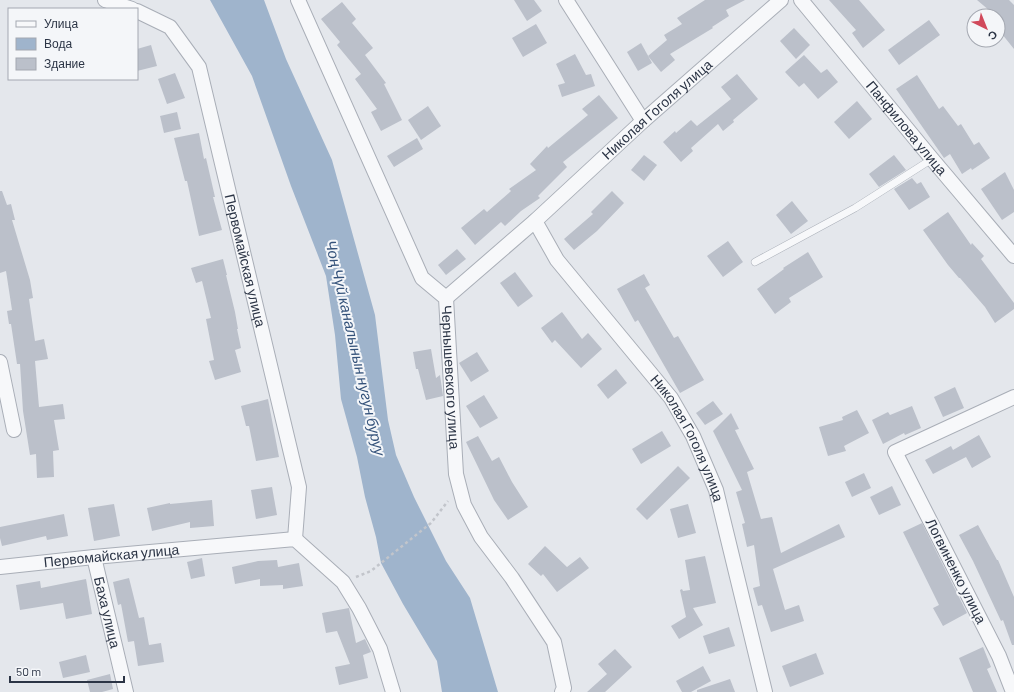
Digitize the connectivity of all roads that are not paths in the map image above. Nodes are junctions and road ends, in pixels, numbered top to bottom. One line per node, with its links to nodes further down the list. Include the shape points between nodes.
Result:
1 (105, 0): 6 (street)
2 (298, 0): 13 (street, Чернышевского улица, via 422,278)
3 (566, 0): 8 (street)
4 (781, 0): 8 (street, Николая Гоголя улица)
5 (801, 0): 9 (street, Панфилова улица)
6 (129, 8)
7 (138, 11): 17 (street, Первомайская улица, via 170,27 199,66 299,487)
8 (643, 122): 10 (street, Николая Гоголя улица)
9 (932, 159): 11 (street, Панфилова улица); 12 (lane, via 855,208)
10 (536, 221): 13 (street, Николая Гоголя улица); 23 (street, Николая Гоголя улица, via 557,260 671,398 694,436 716,490)
11 (1014, 256)
12 (755, 262)
13 (446, 298): 22 (street, Чернышевского улица, via 456,474 464,505 482,537 554,642 564,688)
14 (0, 362): 16 (street)
15 (1014, 397): 24 (street, Логвиненко улица, via 895,452 999,656)
16 (14, 430)
17 (295, 538): 18 (street, Первомайская улица); 21 (street, via 343,582 380,649)
18 (94, 557): 19 (street, Первомайская улица); 20 (street, Баха улица)
19 (0, 568)
20 (126, 692)
21 (393, 692)
22 (562, 692)
23 (765, 692)
24 (1013, 692)

